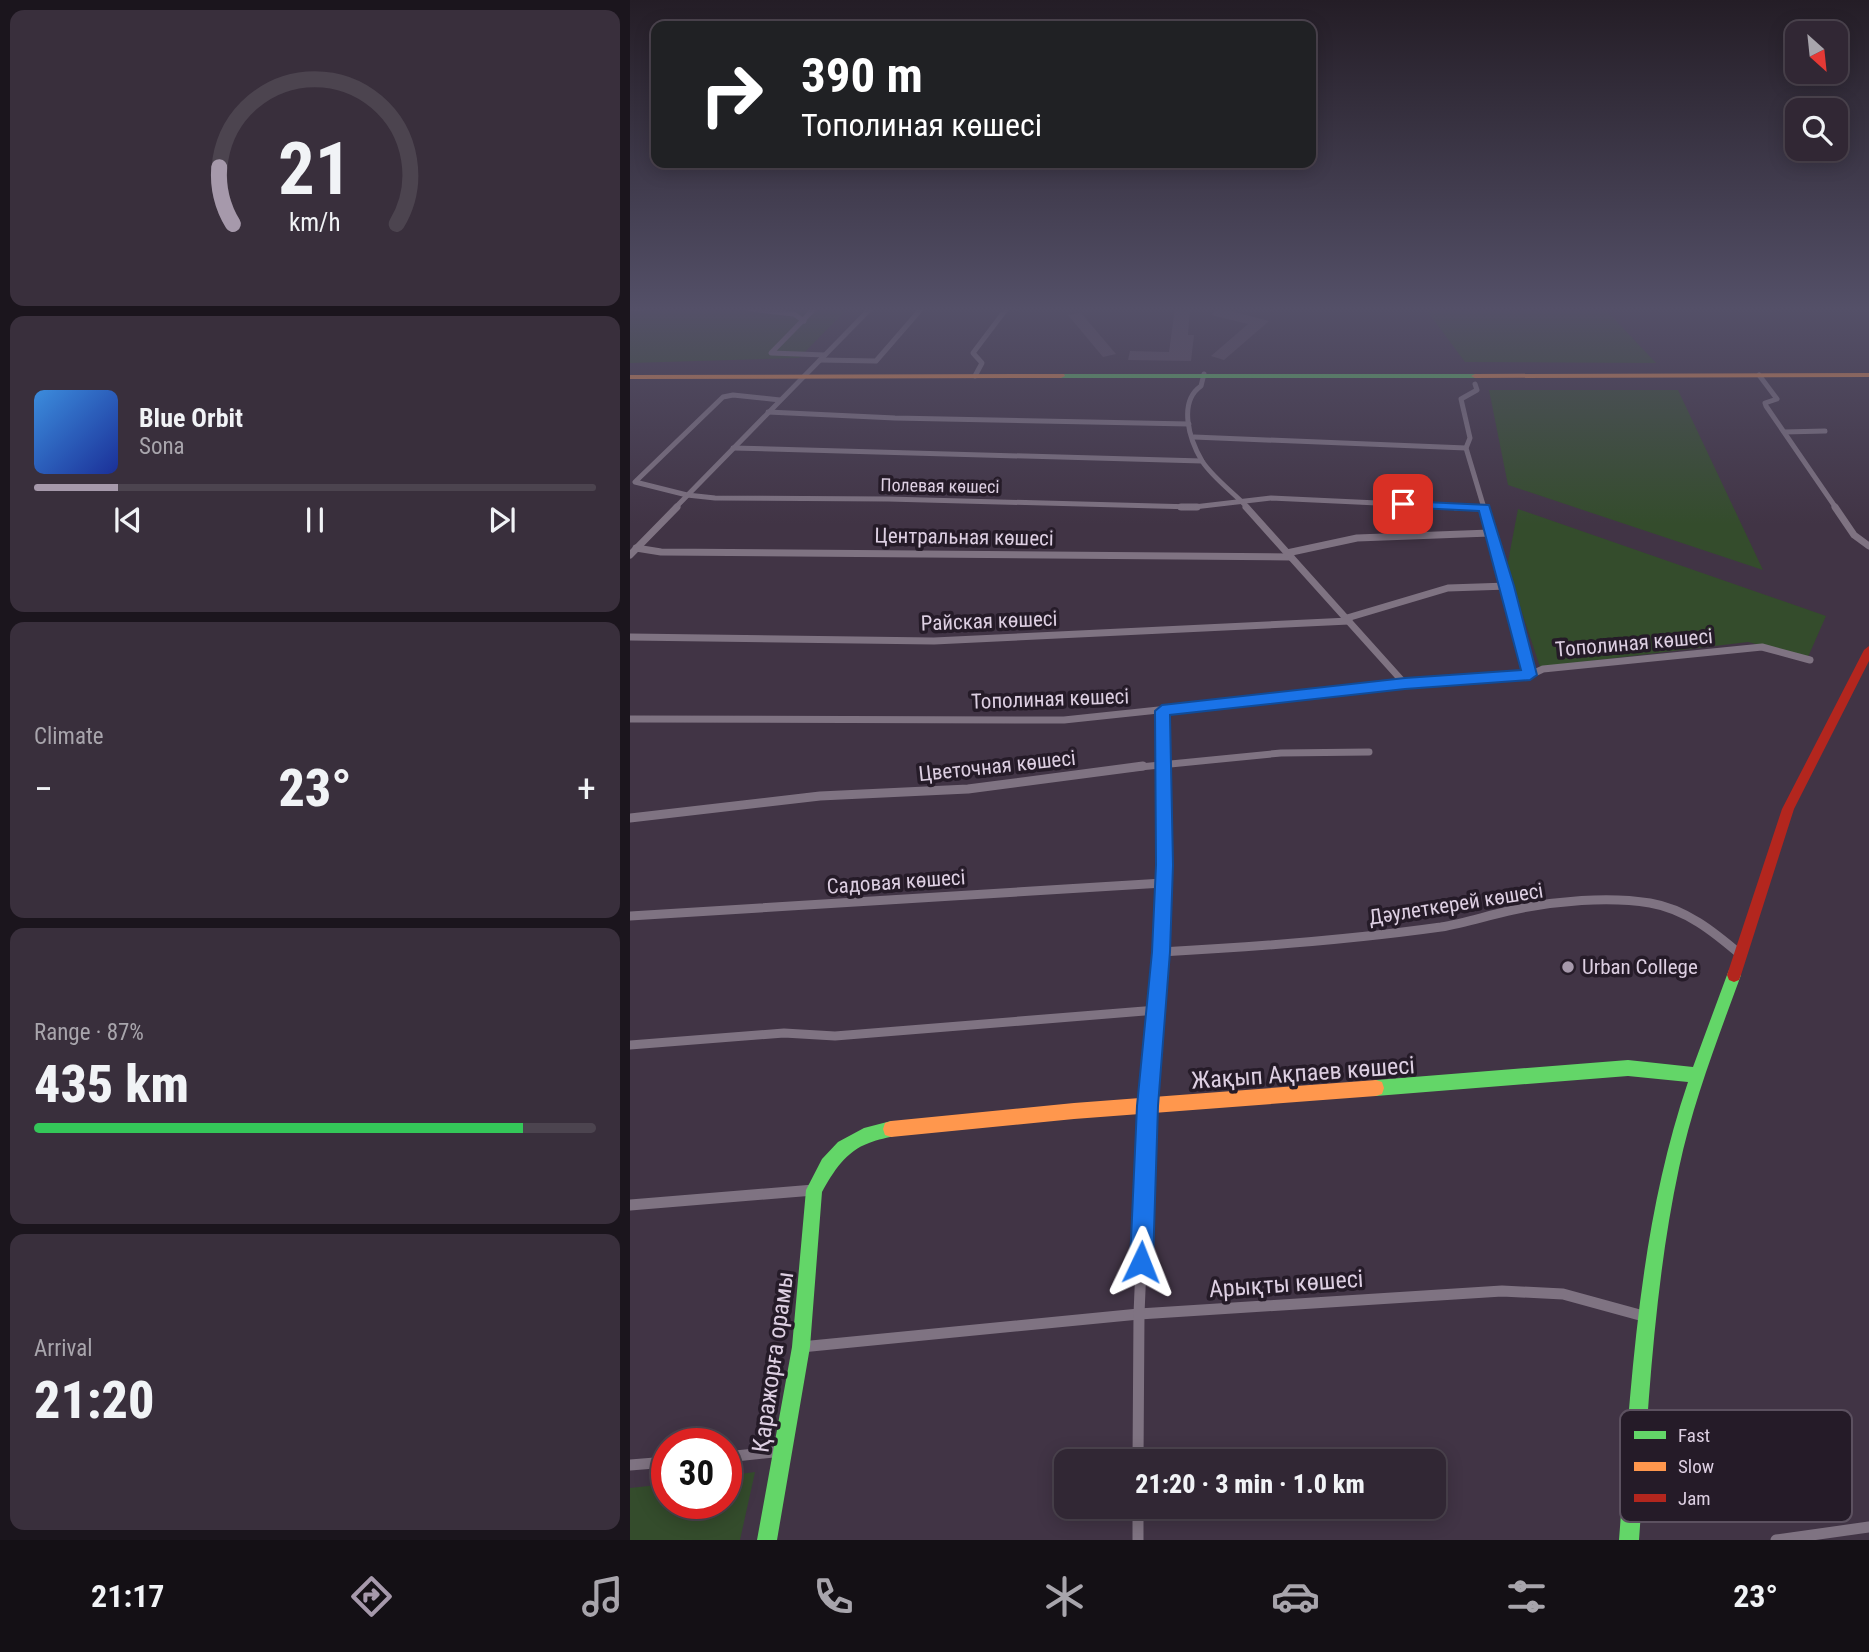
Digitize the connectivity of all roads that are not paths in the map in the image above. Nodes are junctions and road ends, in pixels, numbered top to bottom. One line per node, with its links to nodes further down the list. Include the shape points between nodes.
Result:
1 (802, 380): 5 (street)
2 (1202, 380): 7 (street, via 1188,401)
3 (1763, 380): 9 (street, via 1777,399 1765,403)
4 (1475, 384): 12 (street, via 1477,390 1461,399 1470,438)
5 (780, 400): 6 (street); 14 (street, Полевая көшесі, via 723,397 635,480)
6 (768, 412): 7 (street); 11 (street)
7 (1189, 424): 10 (street)
8 (1825, 431): 9 (street)
9 (1784, 432): 18 (street, via 1854,535)
10 (1194, 437): 12 (street); 13 (street)
11 (733, 448): 13 (street); 14 (street)
12 (1466, 448): 16 (street)
13 (1202, 461): 15 (street)
14 (687, 495): 15 (street, Полевая көшесі, via 1194,507); 19 (street)
15 (1242, 502): 16 (street, Полевая көшесі, via 1271,498); 21 (street)
16 (1484, 508): 17 (street)
17 (1490, 533): 21 (street, Центральная көшесі, via 1357,538); 22 (street)
18 (1869, 546)
19 (636, 548): 20 (street); 21 (street, Центральная көшесі, via 660,552)
20 (630, 555)
21 (1289, 555): 23 (street)
22 (1508, 586): 23 (street, Райская көшесі, via 1448,588); 27 (street)
23 (1348, 620): 24 (street, Райская көшесі, via 934,641); 28 (street)
24 (630, 637)
25 (1869, 650): 37 (street, via 1788,808)
26 (1810, 660): 27 (street, Тополиная көшесі, via 1762,647 1543,669)
27 (1530, 675): 28 (street, Тополиная көшесі)
28 (1405, 684): 29 (street, Тополиная көшесі)
29 (1162, 711): 30 (street, Тополиная көшесі, via 1064,719); 32 (street)
30 (630, 719)
31 (1368, 752): 32 (street, Цветочная көшесі, via 1281,752)
32 (1164, 763): 33 (street, Цветочная көшесі, via 968,789 820,796); 34 (street)
33 (630, 818)
34 (1163, 883): 35 (street, Садовая көшесі); 36 (street)
35 (630, 916)
36 (1161, 952): 37 (street, Дәулеткерей көшесі, via 1384,934 1455,925 1516,910 1650,903 1680,911 1706,925); 38 (street)
37 (1741, 956): 40 (street)
38 (1157, 1010): 39 (street, via 835,1036 784,1033); 41 (street)
39 (630, 1045)
40 (1697, 1075): 41 (street, Жақып Ақпаев көшесі, via 1628,1068); 45 (street, via 1671,1169)
41 (1147, 1106): 42 (street, Жақып Ақпаев көшесі, via 868,1134 836,1154); 44 (street)
42 (814, 1190): 43 (street); 46 (street, Қаражорға орамы)
43 (630, 1205)
44 (1139, 1314): 45 (street, Арықты көшесі, via 1502,1291 1563,1294); 46 (street, Арықты көшесі); 48 (street)
45 (1647, 1317): 47 (street)
46 (801, 1347): 49 (street, Қаражорға орамы)
47 (1639, 1410)
48 (1138, 1449)
49 (783, 1451): 50 (street); 56 (street, Қаражорға орамы)
50 (742, 1455)
51 (651, 1463): 52 (street)
52 (630, 1465)
53 (1138, 1519): 57 (street)
54 (1630, 1522): 58 (street)
55 (1869, 1527): 59 (street)
56 (767, 1540)
57 (1138, 1540)
58 (1629, 1540)
59 (1776, 1540)

